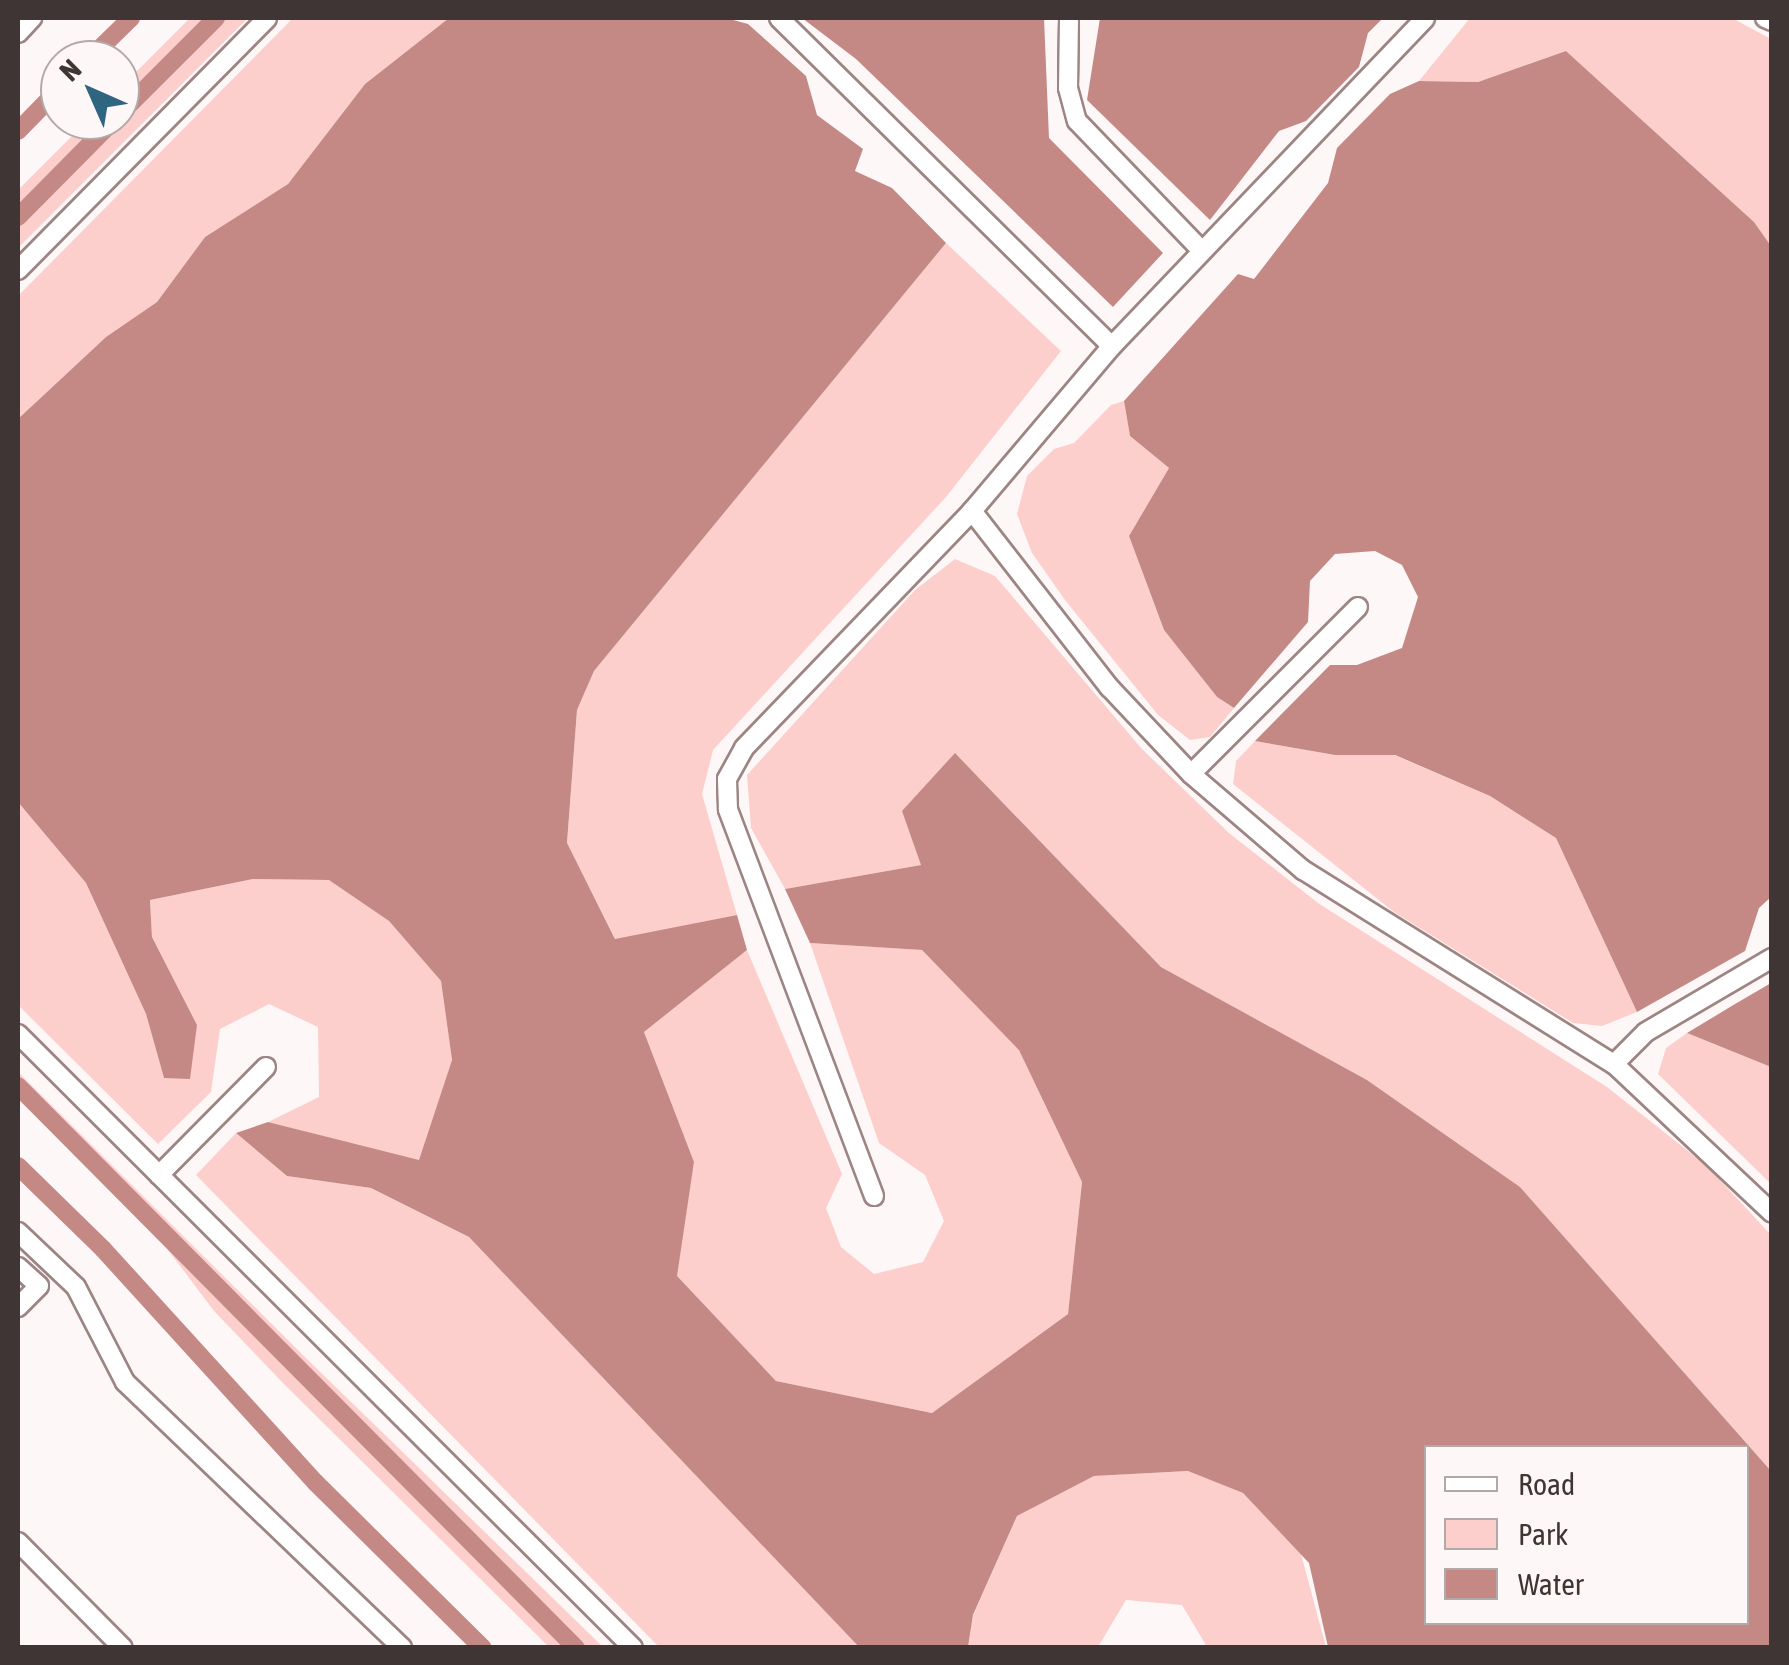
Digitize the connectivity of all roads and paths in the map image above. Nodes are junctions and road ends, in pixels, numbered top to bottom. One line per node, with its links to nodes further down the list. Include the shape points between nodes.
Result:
1 (32, 18): 8 (street)
2 (267, 18): 10 (street)
3 (779, 18): 11 (street)
4 (1069, 18): 9 (street, via 1068,88 1077,121)
5 (1425, 18): 9 (street)
6 (1765, 18): 7 (street)
7 (1772, 21)
8 (18, 32)
9 (1202, 250): 11 (street)
10 (18, 270)
11 (1112, 346): 12 (street)
12 (972, 511): 14 (street, via 1110,688); 20 (street, via 744,748 727,779 728,809)
13 (1358, 607): 14 (street)
14 (1191, 774): 17 (street, via 1303,870)
15 (1772, 958): 17 (street, via 1646,1032)
16 (18, 1034): 19 (street)
17 (1614, 1064): 21 (street)
18 (266, 1067): 19 (street)
19 (159, 1175): 28 (street)
20 (874, 1196)
21 (1772, 1213)
22 (18, 1232): 27 (street, via 76,1288 125,1382)
23 (18, 1266): 24 (street, via 38,1286)
24 (18, 1307)
25 (18, 1542): 26 (street)
26 (123, 1648)
27 (402, 1648)
28 (634, 1648)

